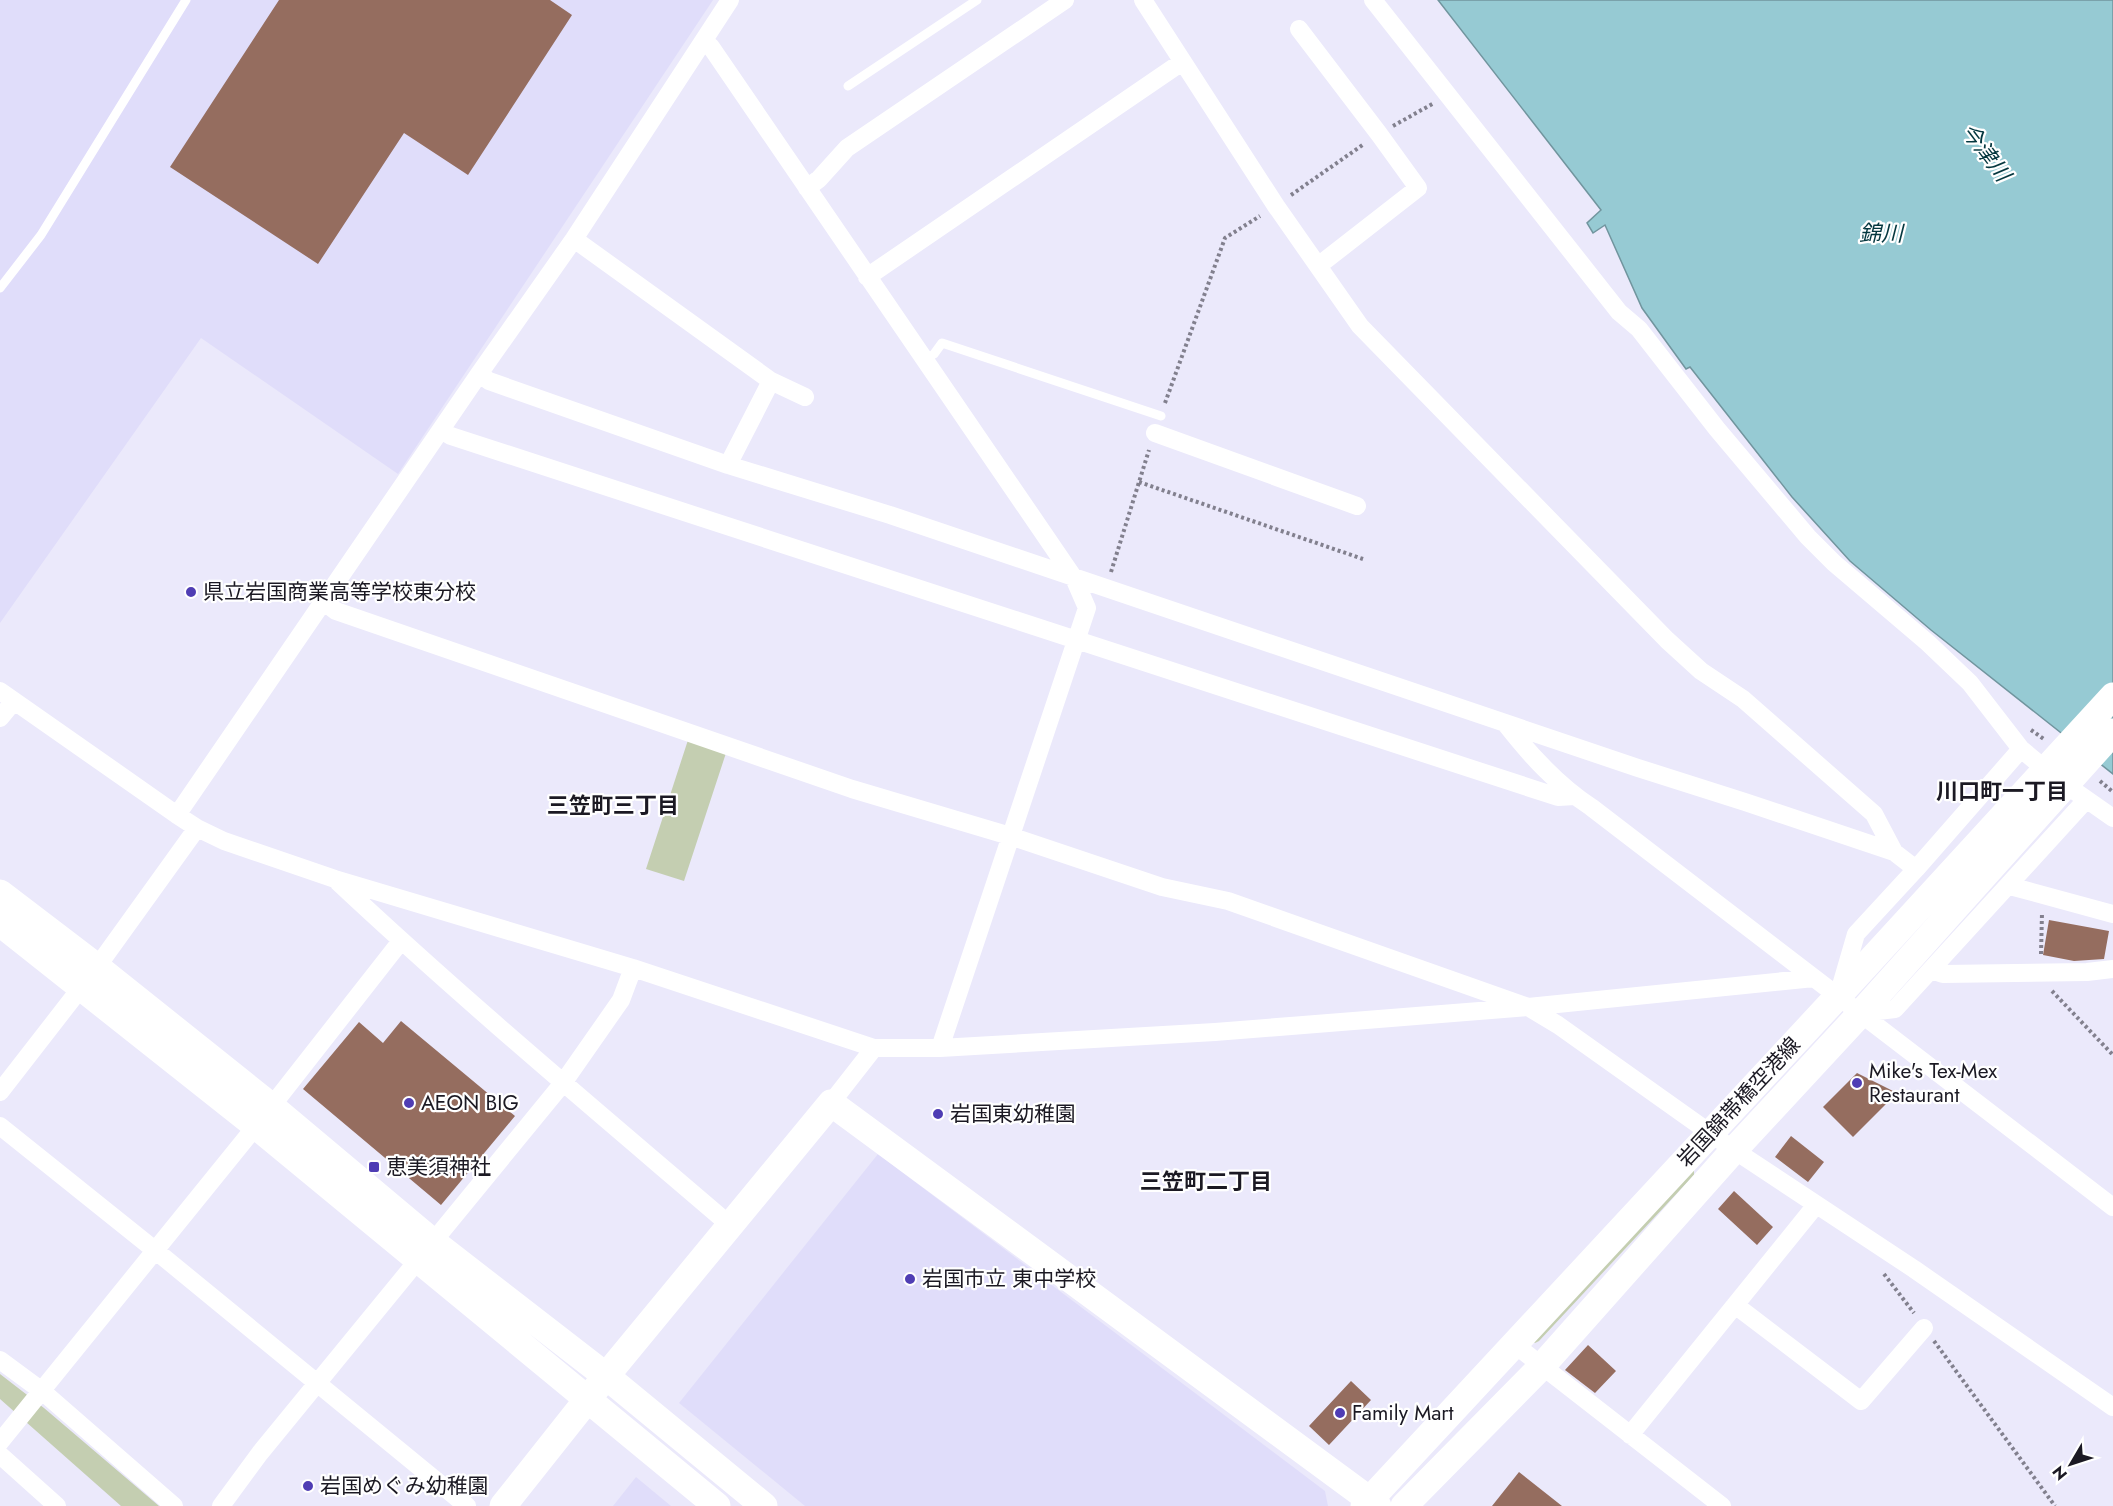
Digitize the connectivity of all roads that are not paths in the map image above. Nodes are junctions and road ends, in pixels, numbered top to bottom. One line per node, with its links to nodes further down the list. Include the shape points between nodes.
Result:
1 (186, 0): 15 (lane, via 41,235)
2 (730, 0): 8 (street)
3 (977, 0): 10 (lane)
4 (1065, 0): 11 (street, via 847,148)
5 (1143, 0): 9 (street)
6 (1373, 0): 32 (street, via 1619,312 1639,329 1808,537 1970,683)
7 (1299, 29): 13 (street, via 1418,188)
8 (703, 42): 11 (street, via 711,47); 12 (street)
9 (1182, 62): 13 (street); 14 (street)
10 (848, 86)
11 (807, 188): 14 (street)
12 (574, 239): 17 (street); 18 (street)
13 (1318, 266): 40 (street, via 1360,326 1667,640 1701,671 1743,699 1874,814)
14 (867, 277): 16 (street)
15 (0, 288)
16 (924, 360): 20 (lane, via 942,343); 24 (street)
17 (479, 374): 21 (street); 22 (street, via 489,381)
18 (771, 381): 19 (street); 22 (street)
19 (805, 397)
20 (1158, 424): 23 (street)
21 (441, 430): 25 (street); 26 (street)
22 (728, 465): 24 (street)
23 (1357, 506)
24 (1074, 578): 26 (street, via 1087,608); 30 (street)
25 (323, 601): 36 (street); 39 (street, via 336,611 852,789)
26 (1077, 640): 34 (street, via 1558,798); 39 (street)
27 (7, 696): 29 (street); 36 (street)
28 (2113, 696): 33 (street, 岩国錦帯橋空港線)
29 (0, 718)
30 (1505, 723): 34 (street); 40 (street)
31 (2113, 732): 33 (street, 岩国錦帯橋空港線)
32 (2021, 749): 35 (street); 41 (street)
33 (2046, 787): 53 (street, 岩国錦帯橋空港線); 55 (street, 岩国錦帯橋空港線)
34 (1575, 796): 52 (street)
35 (2086, 800): 37 (street); 43 (street)
36 (177, 815): 38 (street)
37 (2113, 818)
38 (197, 828): 42 (street); 51 (street)
39 (1010, 836): 54 (street, via 1162,887 1228,901); 57 (street)
40 (1894, 852): 41 (street)
41 (1916, 869): 53 (street, via 1856,934)
42 (335, 879): 47 (street); 48 (street)
43 (2010, 886): 45 (street); 50 (street)
44 (0, 893): 51 (street)
45 (2113, 914)
46 (0, 923): 51 (street)
47 (401, 941): 58 (street); 61 (street)
48 (633, 968): 56 (street); 58 (street, via 621,1000)
49 (2113, 969): 50 (street, via 1943,974)
50 (1931, 970): 55 (street, via 1895,1009)
51 (90, 977): 59 (street); 61 (street)
52 (1814, 978): 53 (street); 54 (street)
53 (1838, 996): 55 (street); 63 (street, 岩国錦帯橋空港線)
54 (1528, 1007): 57 (street, via 1215,1032); 63 (street)
55 (1861, 1013): 64 (street, 岩国錦帯橋空港線); 66 (street)
56 (874, 1048): 57 (street); 60 (street)
57 (940, 1048)
58 (563, 1083): 67 (street); 68 (street)
59 (0, 1092)
60 (831, 1103): 67 (street); 83 (street)
61 (264, 1116): 68 (street); 69 (street)
62 (0, 1126): 69 (street)
63 (1710, 1133): 64 (street); 72 (street, 岩国錦帯橋空港線)
64 (1734, 1150): 65 (street); 74 (street, 岩国錦帯橋空港線)
65 (1816, 1205): 70 (street); 79 (street)
66 (2113, 1208)
67 (731, 1226): 75 (street)
68 (425, 1250): 75 (street); 76 (street); 78 (street)
69 (156, 1251): 76 (street); 77 (street)
70 (1735, 1305): 71 (street, via 1861,1401); 80 (street)
71 (1924, 1328)
72 (1514, 1344): 74 (street); 83 (street, 岩国錦帯橋空港線)
73 (0, 1360): 77 (street)
74 (1542, 1366): 80 (street); 91 (street, 岩国錦帯橋空港線)
75 (606, 1377): 78 (street); 90 (street)
76 (317, 1383): 86 (street); 87 (street)
77 (42, 1391): 81 (street); 85 (street)
78 (588, 1401): 88 (street); 89 (street)
79 (2113, 1407)
80 (1630, 1435): 92 (street)
81 (0, 1442)
82 (0, 1455): 84 (street)
83 (1370, 1504)
84 (57, 1506)
85 (174, 1506)
86 (221, 1506)
87 (467, 1506)
88 (503, 1506)
89 (717, 1506)
90 (764, 1506)
91 (1404, 1506)
92 (1722, 1506)

